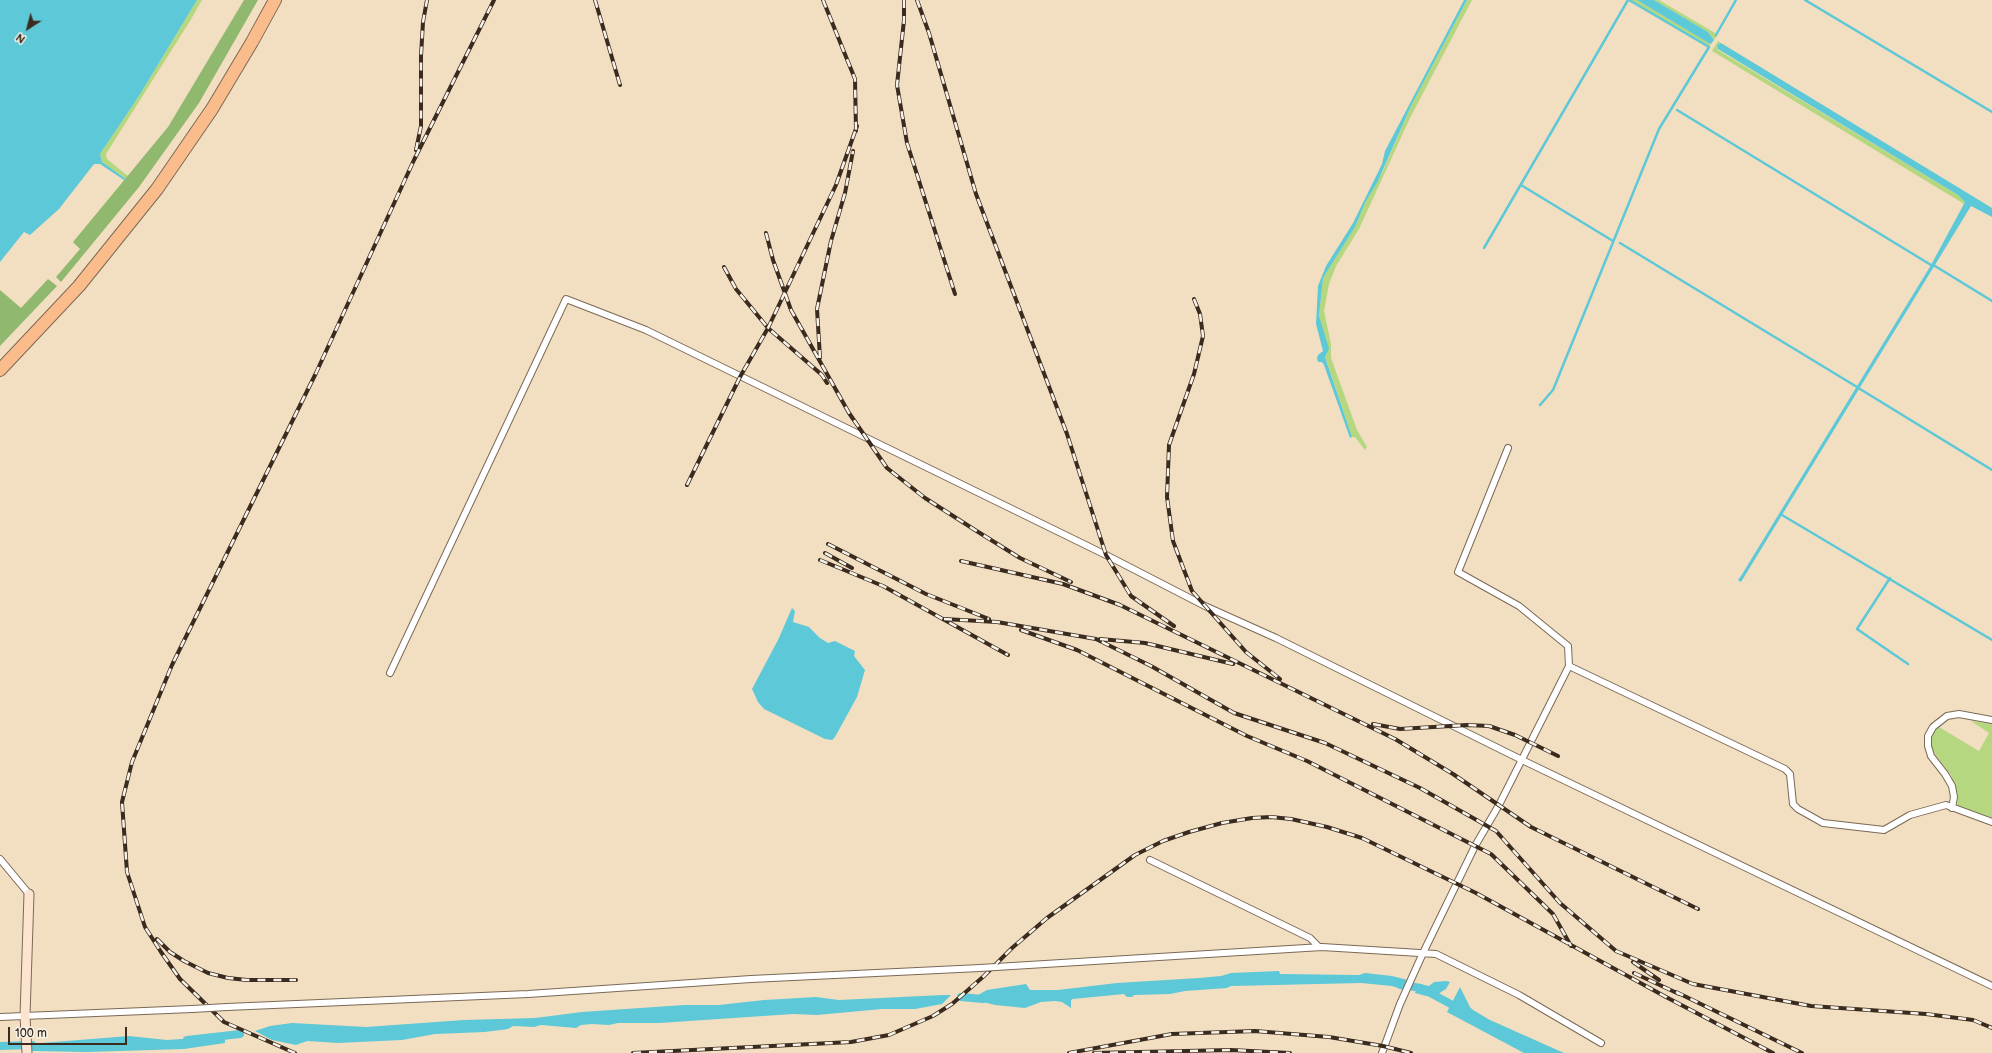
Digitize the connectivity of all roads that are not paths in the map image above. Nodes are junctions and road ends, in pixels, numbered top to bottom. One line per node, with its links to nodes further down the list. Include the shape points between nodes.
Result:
1 (275, 0): 2 (highway, via 212,110 157,189 79,286)
2 (0, 370)
3 (1508, 448): 4 (street, via 1458,572 1519,606 1568,646)
4 (1569, 666): 7 (street); 8 (street, via 1785,769 1790,774 1793,804 1823,823 1884,830 1920,811 1946,805)
5 (390, 672): 7 (street, via 566,299 646,330)
6 (1992, 720): 8 (street, via 1959,714 1947,716 1933,727 1928,736 1931,756 1952,786)
7 (1522, 760): 14 (street); 15 (street)
8 (1952, 808): 9 (street)
9 (1992, 822)
10 (0, 859): 12 (street)
11 (1150, 860): 13 (street, via 1310,938)
12 (29, 894): 16 (street)
13 (1319, 947): 14 (street); 16 (street, bridge, via 528,994)
14 (1423, 953): 18 (street, via 1436,954 1519,995); 20 (street, via 1400,1002)
15 (1992, 986)
16 (25, 1016): 17 (street); 19 (street)
17 (0, 1018)
18 (1601, 1043)
19 (27, 1053)
20 (1382, 1053)

